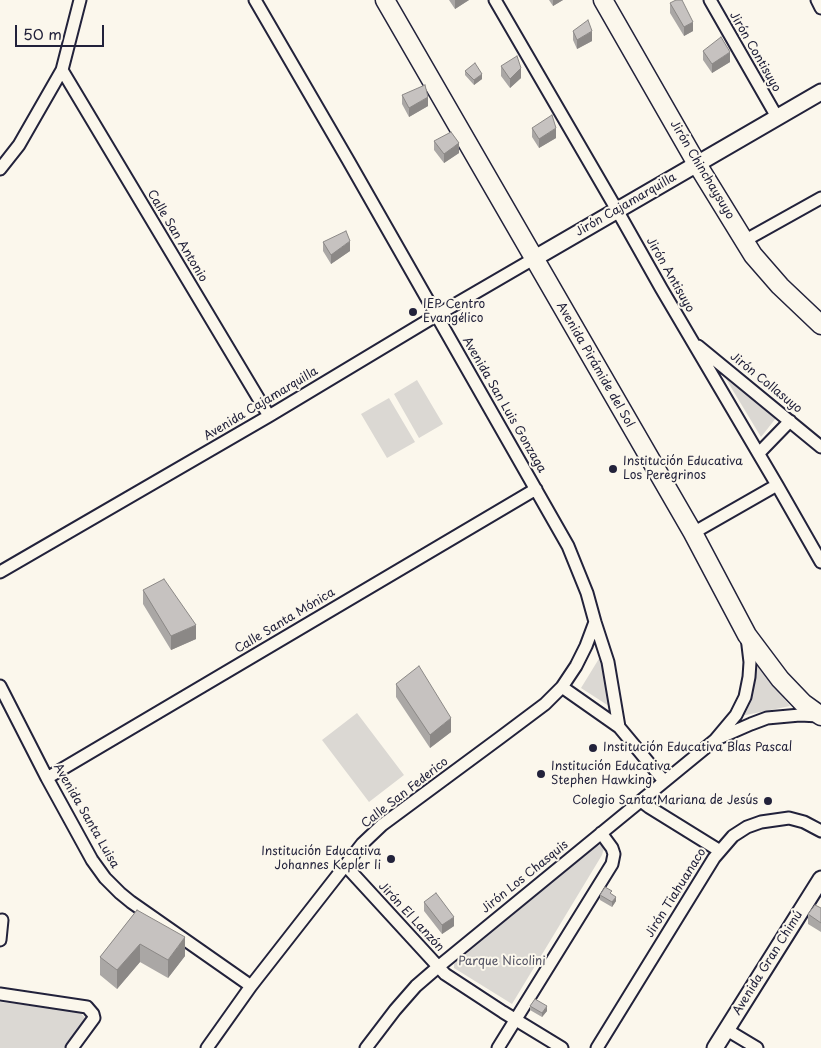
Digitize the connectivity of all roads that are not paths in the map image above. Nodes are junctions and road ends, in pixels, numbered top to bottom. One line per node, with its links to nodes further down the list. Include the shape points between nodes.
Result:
1 (80, 0): 9 (street)
2 (255, 0): 18 (street, Avenida San Luis Gonzaga)
3 (385, 0): 17 (main road, Avenida Pirámide del Sol)
4 (495, 0): 15 (street, Jirón Antisuyo)
5 (603, 0): 12 (main road, Jirón Chinchaysuyo)
6 (710, 0): 11 (street, Jirón Contisuyo)
7 (816, 0): 8 (street)
8 (821, 8)
9 (62, 70): 13 (street, via 19,145); 21 (street, Calle San Antonio)
10 (821, 92): 11 (street, Jirón Cajamarquilla)
11 (777, 117): 12 (street, Jirón Cajamarquilla)
12 (697, 164): 15 (street, Jirón Cajamarquilla); 16 (main road, Jirón Chinchaysuyo)
13 (0, 169)
14 (821, 198): 16 (street)
15 (617, 210): 17 (street, Jirón Cajamarquilla); 20 (street, Jirón Antisuyo)
16 (744, 241): 19 (main road, Jirón Chinchaysuyo, via 768,273)
17 (535, 258): 18 (street, Avenida Cajamarquilla); 27 (main road, Avenida Pirámide del Sol)
18 (437, 315): 21 (street, Avenida Cajamarquilla); 26 (street, Avenida San Luis Gonzaga)
19 (821, 325)
20 (693, 342): 22 (street, Jirón Collasuyo); 24 (street, Jirón Antisuyo)
21 (269, 416): 29 (street, Avenida Cajamarquilla)
22 (790, 420): 23 (street, Jirón Collasuyo); 24 (street)
23 (821, 446)
24 (759, 453): 25 (street, Jirón Antisuyo)
25 (778, 485): 27 (street); 28 (street, Jirón Antisuyo)
26 (536, 489): 30 (street, Avenida San Luis Gonzaga, via 568,546 587,593); 37 (street, Calle Santa Mónica)
27 (693, 533): 31 (main road, Avenida Pirámide del Sol)
28 (821, 562)
29 (0, 572)
30 (594, 622): 33 (street, Calle San Federico, via 586,646); 35 (street, Avenida San Luis Gonzaga, via 608,662)
31 (747, 635): 34 (main road, Avenida Pirámide del Sol, via 780,679); 36 (street, Jirón Los Chasquis, via 750,662 745,698 736,715)
32 (0, 686): 37 (street, Avenida Santa Luisa)
33 (562, 688): 35 (street); 43 (street, Calle San Federico, via 382,825)
34 (821, 716): 36 (street, Jirón Los Chasquis, via 767,718)
35 (619, 727): 38 (street)
36 (715, 740): 38 (street, Jirón Los Chasquis)
37 (47, 778): 48 (street, Avenida Santa Luisa, via 105,878 131,902)
38 (664, 781): 39 (street, Jirón Los Chasquis)
39 (640, 801): 41 (street, Jirón Los Chasquis); 42 (street)
40 (821, 832): 42 (street, Jirón Tiahuanaco, via 789,818 761,822 733,836)
41 (601, 833): 47 (street, Jirón Los Chasquis); 50 (street, via 612,848 612,864)
42 (720, 851): 57 (street, Jirón Tiahuanaco)
43 (345, 866): 47 (street, Jirón El Lanzón); 48 (street, Calle San Federico)
44 (821, 879): 51 (street, Avenida Gran Chimú)
45 (2, 920): 46 (street)
46 (0, 940)
47 (438, 966): 50 (street, Jirón El Lanzón, via 445,974); 54 (street, Jirón Los Chasquis, via 416,986)
48 (252, 986): 53 (street, Calle San Federico)
49 (0, 994): 52 (street, via 85,1006 94,1018)
50 (515, 1020): 55 (street); 56 (street, Jirón El Lanzón)
51 (727, 1030): 58 (street, Avenida Gran Chimú); 59 (street)
52 (72, 1048)
53 (207, 1048)
54 (366, 1048)
55 (498, 1048)
56 (562, 1048)
57 (596, 1048)
58 (715, 1048)
59 (757, 1048)

